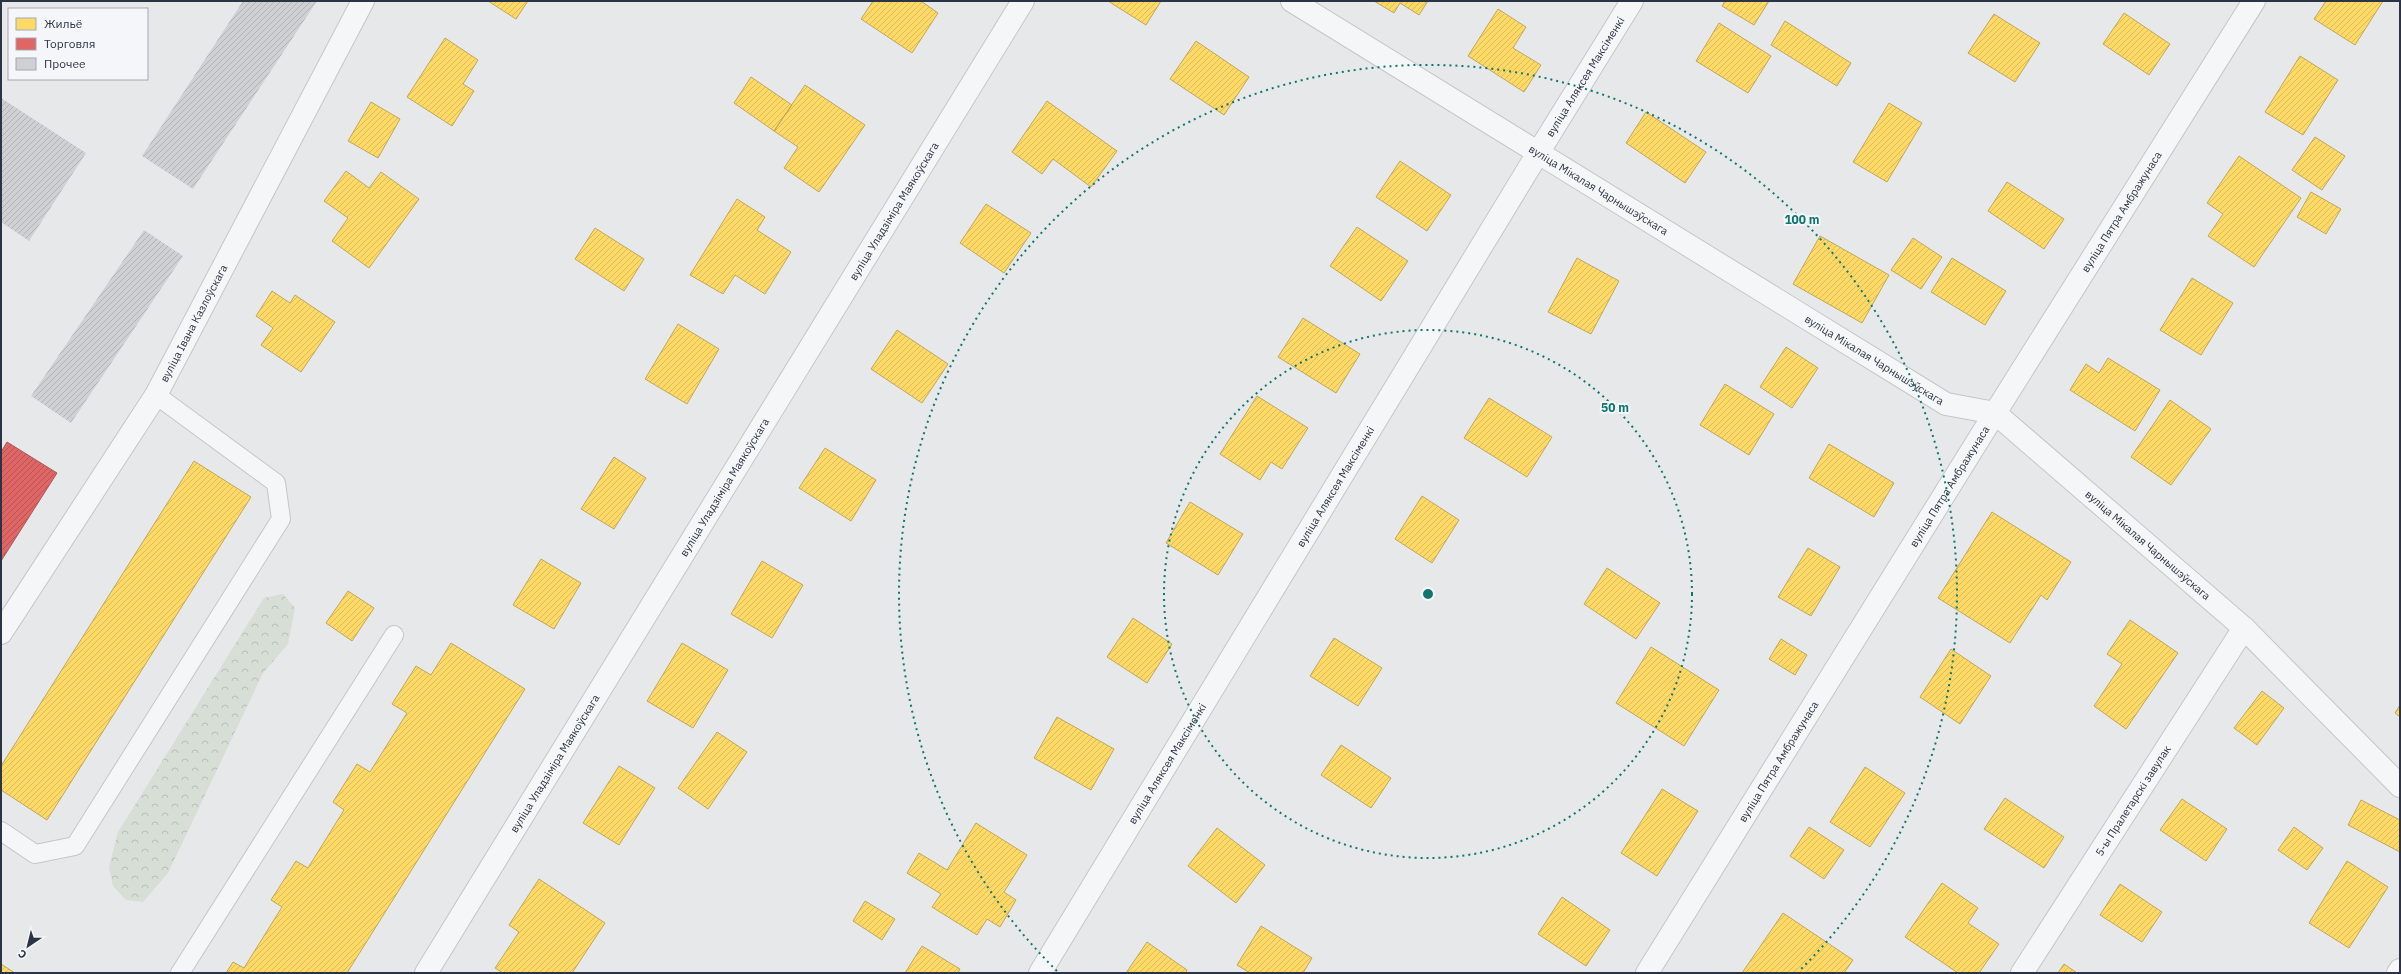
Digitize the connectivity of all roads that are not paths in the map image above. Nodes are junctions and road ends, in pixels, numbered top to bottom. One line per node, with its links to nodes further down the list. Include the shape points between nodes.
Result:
1 (363, 1): 7 (street, вуліца Івана Казлоўскага)
2 (1023, 1): 16 (street, вуліца Уладзіміра Маякоўскага)
3 (1292, 1): 6 (street, вуліца Мікалая Чарнышэўскага)
4 (1632, 1): 6 (street, вуліца Аляксея Максіменкі)
5 (2254, 1): 8 (street, вуліца Пятра Амбражунаса)
6 (1538, 153): 8 (street, вуліца Мікалая Чарнышэўскага, via 1946,404); 17 (street, вуліца Аляксея Максіменкі)
7 (156, 395): 10 (street, вуліца Івана Казлоўскага); 13 (lane, via 276,483 281,519 75,846 35,854)
8 (1995, 413): 9 (street, вуліца Мікалая Чарнышэўскага); 18 (street, вуліца Пятра Амбражунаса)
9 (2244, 628): 12 (street, вуліца Мікалая Чарнышэўскага); 19 (street, 5-ы Пралетарскі завулак)
10 (1, 633)
11 (394, 635): 15 (lane)
12 (2400, 786)
13 (1, 831)
14 (2400, 970): 20 (street)
15 (180, 973)
16 (426, 973)
17 (1040, 973)
18 (1648, 973)
19 (2022, 973)
20 (2398, 973)

